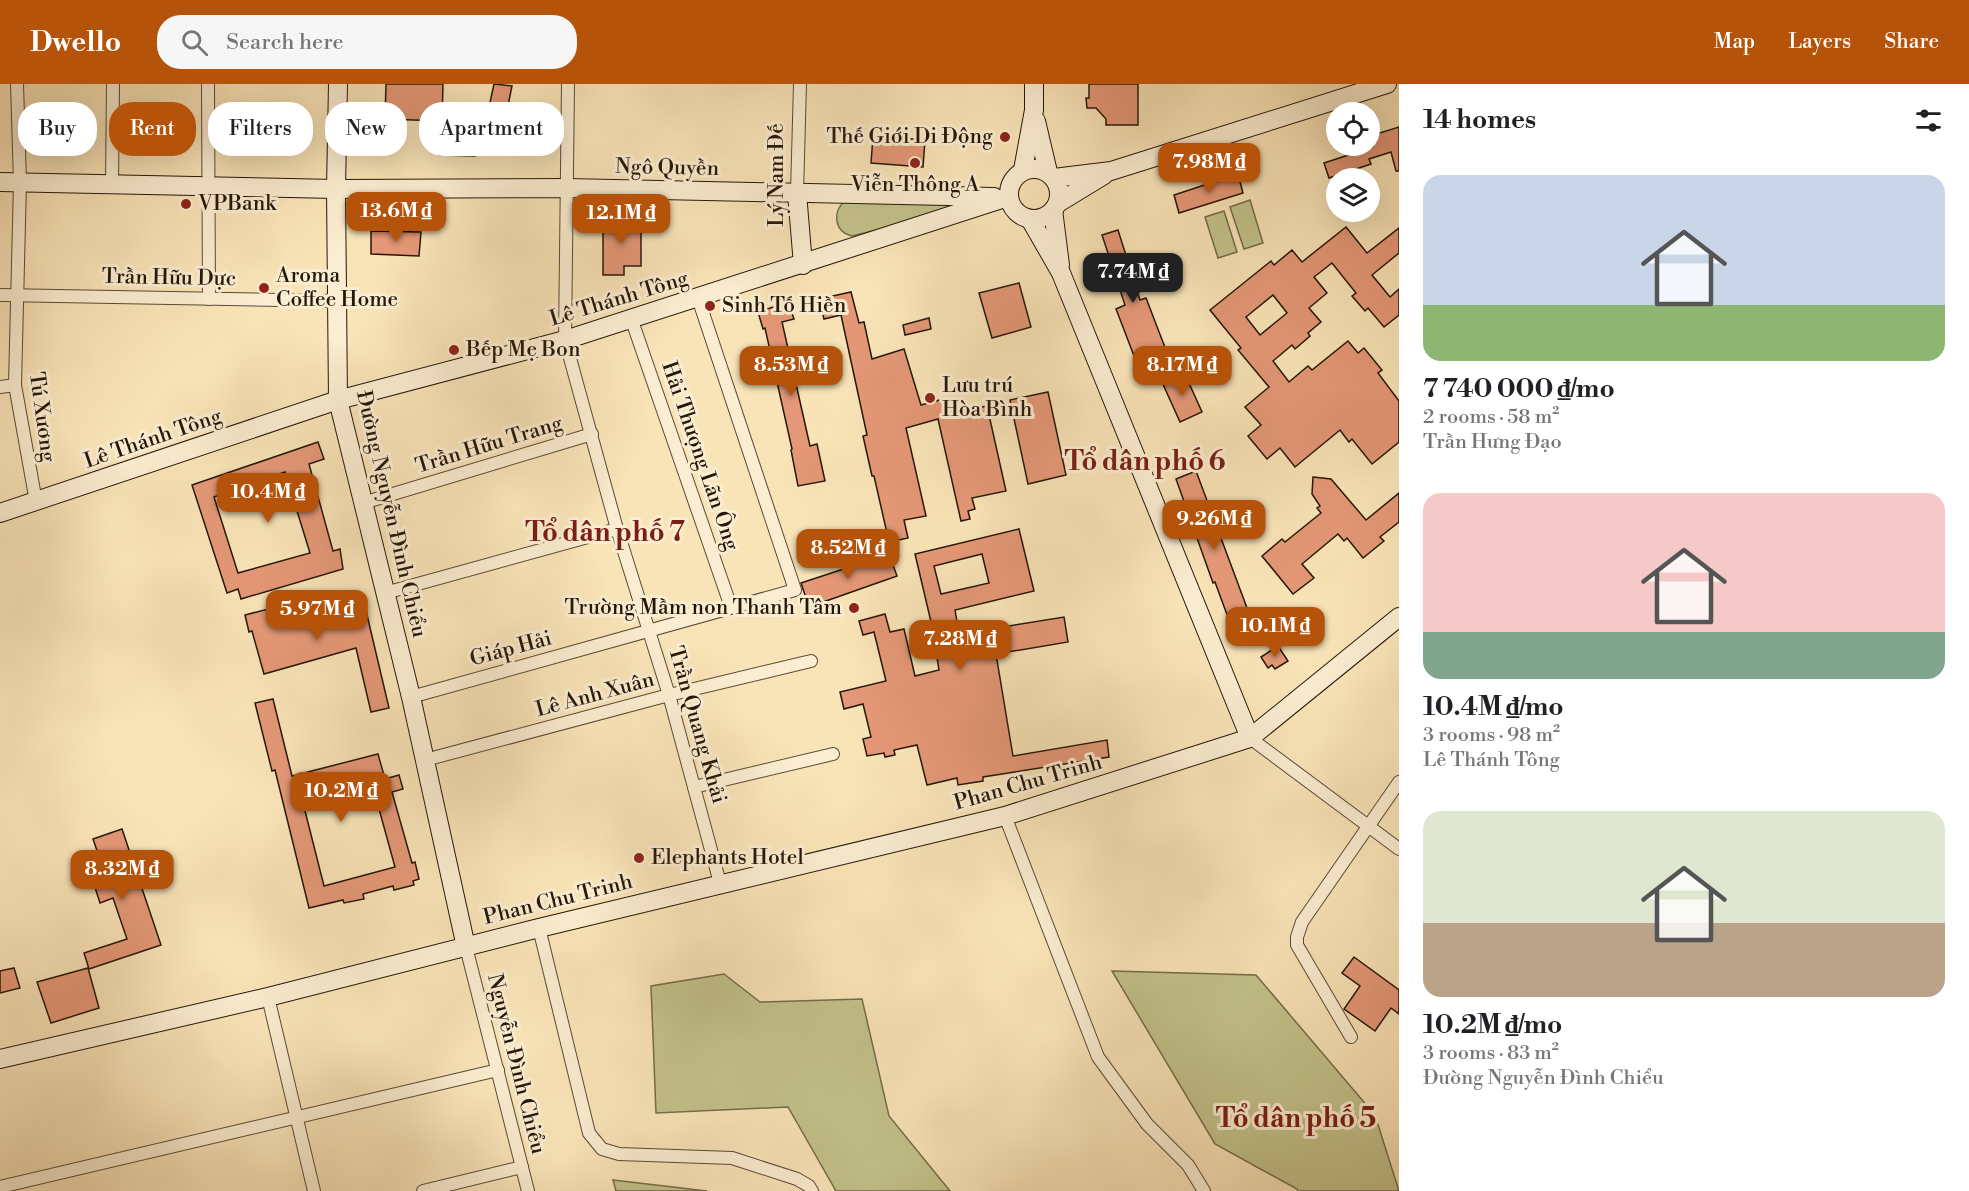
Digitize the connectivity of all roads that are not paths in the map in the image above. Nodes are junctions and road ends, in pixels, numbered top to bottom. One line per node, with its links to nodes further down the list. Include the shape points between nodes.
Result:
1 (17, 84): 14 (street, Tú Xương)
2 (113, 84): 15 (street)
3 (208, 84): 16 (street)
4 (338, 84): 18 (main road, Đường Nguyễn Đình Chiểu)
5 (568, 84): 17 (street, Trần Quang Khải)
6 (800, 84): 19 (street, Lý Nam Đế)
7 (1034, 84): 9 (main road)
8 (1387, 84): 11 (main road)
9 (1034, 110): 10 (main road); 12 (main road)
10 (1023, 170): 12 (main road, via 1031,168); 20 (main road, via 1011,181)
11 (1110, 171): 12 (main road); 21 (main road)
12 (1051, 175): 21 (main road, via 1058,186)
13 (0, 182): 14 (main road, Ngô Quyền)
14 (20, 182): 15 (main road, Ngô Quyền); 26 (street, Tú Xương)
15 (112, 184): 16 (main road, Ngô Quyền)
16 (209, 186): 18 (main road, Ngô Quyền); 28 (street)
17 (567, 188): 18 (main road, Ngô Quyền); 19 (main road, Ngô Quyền); 31 (street, Trần Quang Khải)
18 (336, 189): 29 (main road, Đường Nguyễn Đình Chiểu)
19 (797, 193): 20 (main road, Ngô Quyền); 23 (main road, Lý Nam Đế)
20 (1008, 197): 22 (main road, via 1015,212); 23 (main road, Lê Thánh Tông)
21 (1055, 207): 22 (main road, via 1047,216); 24 (main road)
22 (1030, 219): 24 (main road)
23 (803, 265): 27 (main road, Lê Thánh Tông)
24 (1061, 273): 47 (main road)
25 (0, 295): 26 (street, Trần Hữu Dực)
26 (17, 295): 28 (street, Trần Hữu Dực); 32 (street, Tú Xương)
27 (698, 298): 30 (main road, Lê Thánh Tông); 41 (street, Giáp Hải, via 795,590)
28 (209, 299): 29 (street, Trần Hữu Dực)
29 (337, 301): 34 (main road, Đường Nguyễn Đình Chiểu)
30 (631, 318): 31 (main road, Lê Thánh Tông); 41 (street, Hải Thượng Lãn Ông)
31 (565, 340): 34 (main road, Lê Thánh Tông); 35 (street, Trần Quang Khải)
32 (15, 385): 33 (street); 36 (street, Tú Xương)
33 (0, 387)
34 (338, 400): 36 (main road, Lê Thánh Tông); 37 (main road, Đường Nguyễn Đình Chiểu)
35 (592, 434): 37 (street, Trần Hữu Trang); 39 (street, Trần Quang Khải)
36 (36, 502): 38 (main road, Lê Thánh Tông)
37 (363, 503): 40 (main road, Đường Nguyễn Đình Chiểu)
38 (0, 513)
39 (617, 529): 40 (street); 43 (street, Trần Quang Khải)
40 (385, 593): 46 (main road, Đường Nguyễn Đình Chiểu)
41 (731, 607): 43 (street, Giáp Hải)
42 (1399, 617): 47 (main road, Phan Chu Trinh)
43 (650, 632): 45 (street, Trần Quang Khải); 46 (street, Giáp Hải)
44 (812, 661): 45 (street, Lê Anh Xuân)
45 (669, 695): 49 (street, Lê Anh Xuân); 51 (street, Trần Quang Khải)
46 (411, 697): 49 (main road, Đường Nguyễn Đình Chiểu)
47 (1250, 738): 52 (main road, Phan Chu Trinh); 53 (street)
48 (833, 754): 51 (street)
49 (425, 760): 57 (main road, Đường Nguyễn Đình Chiểu)
50 (1399, 782): 53 (street)
51 (694, 788): 55 (street, Trần Quang Khải)
52 (1005, 816): 55 (main road, Phan Chu Trinh); 69 (street, via 1098,1057 1147,1124 1188,1165)
53 (1367, 826): 54 (street); 59 (street, via 1302,922 1296,945)
54 (1399, 849)
55 (720, 883): 56 (main road, Phan Chu Trinh)
56 (539, 927): 57 (main road, Phan Chu Trinh); 68 (street, via 589,1133 602,1149 619,1154 732,1158 797,1179)
57 (466, 947): 58 (main road, Phan Chu Trinh); 61 (street, Nguyễn Đình Chiểu)
58 (268, 997): 60 (main road, Phan Chu Trinh); 62 (street)
59 (1351, 1037)
60 (0, 1059)
61 (498, 1070): 62 (street); 63 (street, Nguyễn Đình Chiểu)
62 (297, 1119): 64 (street); 65 (street)
63 (522, 1167): 66 (street); 67 (street, Nguyễn Đình Chiểu)
64 (0, 1187)
65 (314, 1191)
66 (423, 1191)
67 (528, 1191)
68 (812, 1191)
69 (1204, 1191)

